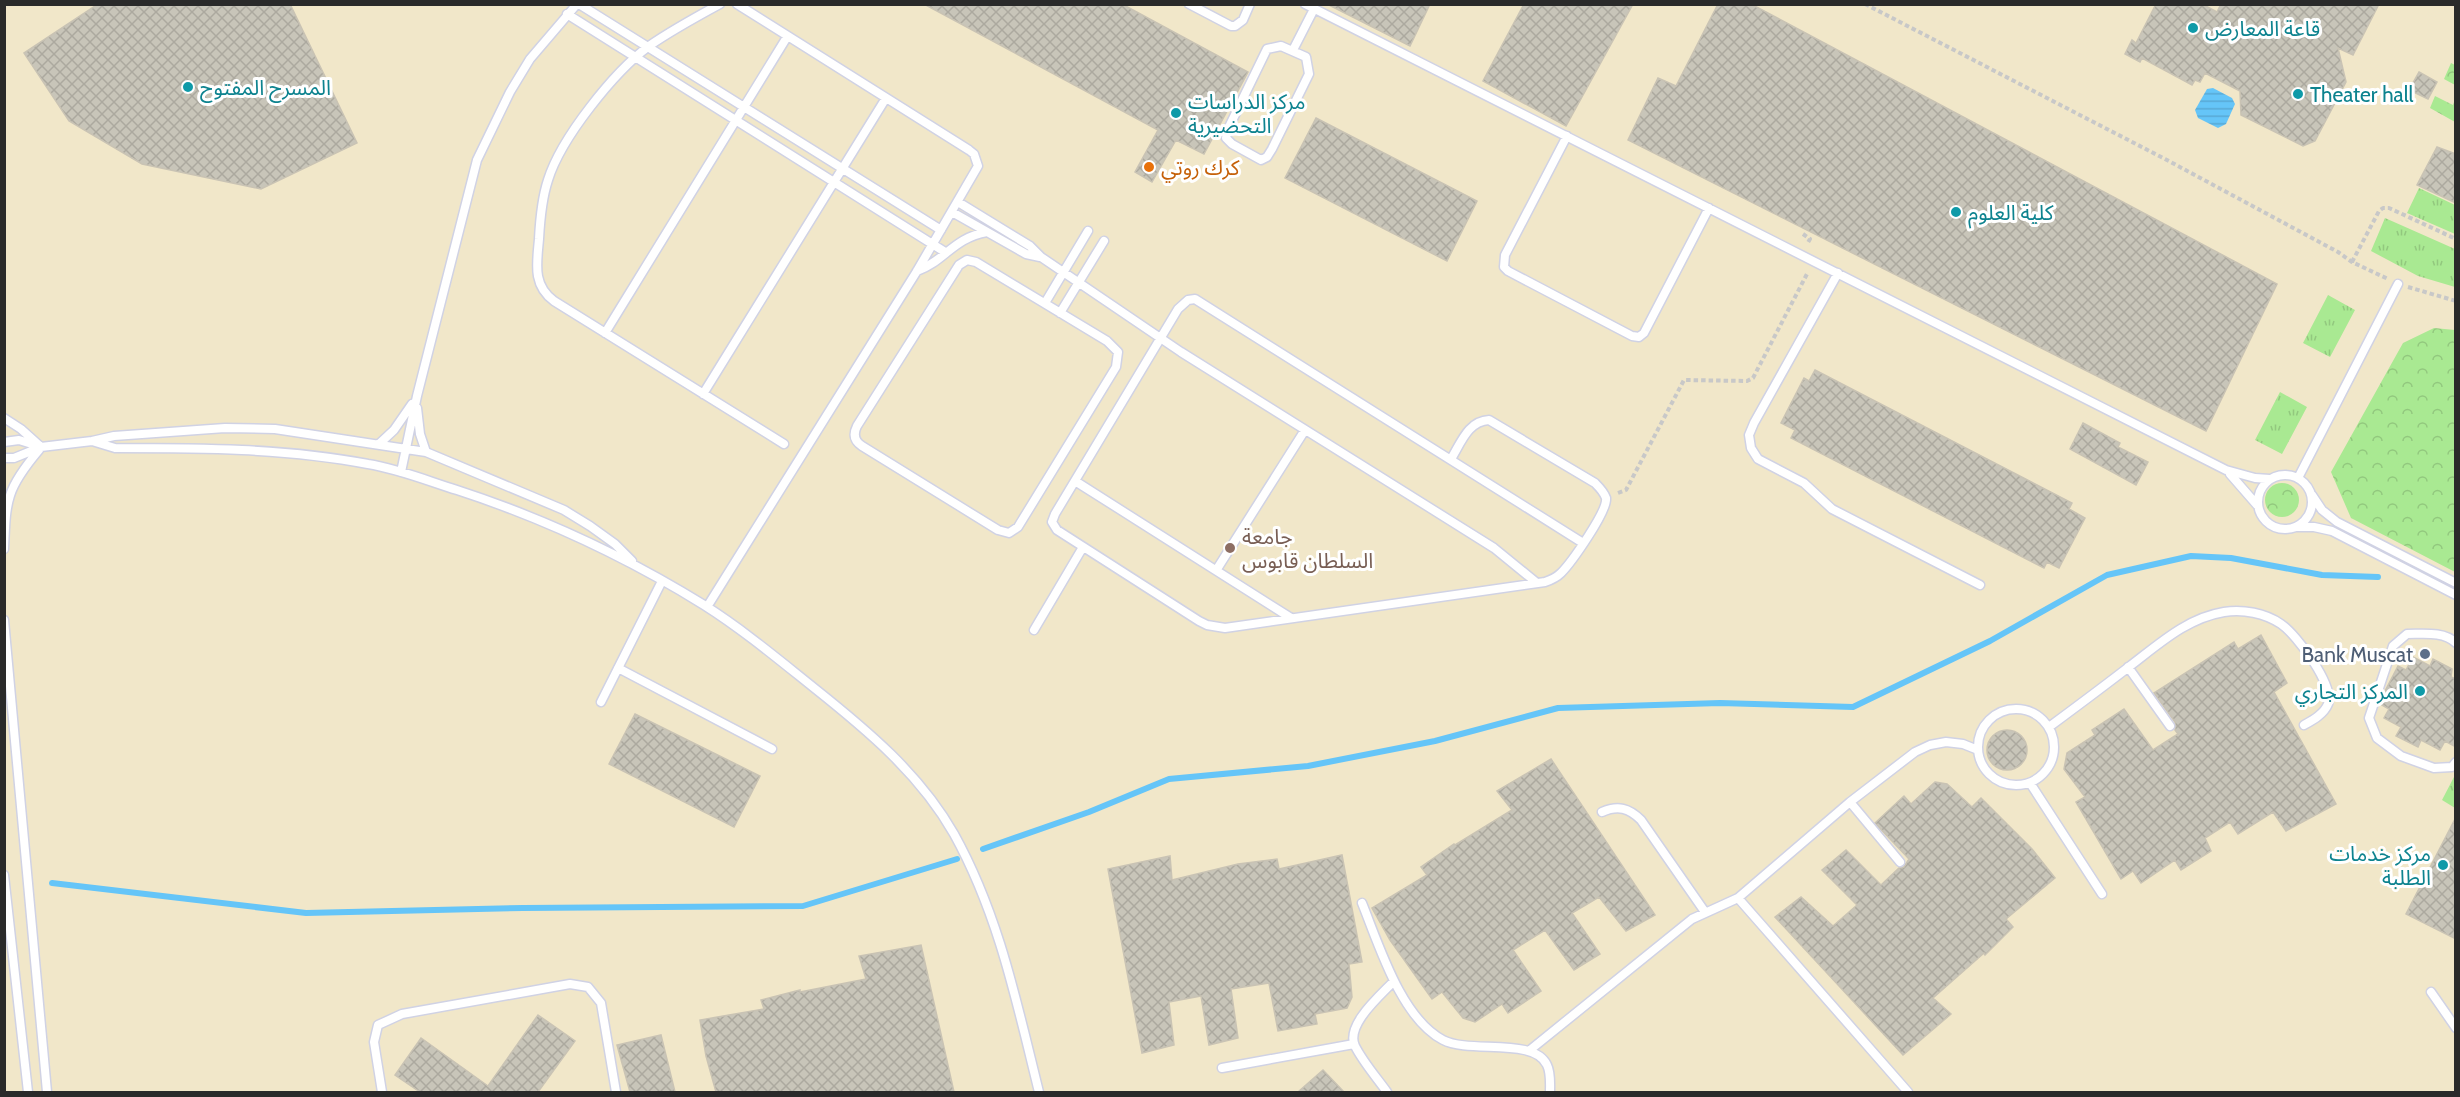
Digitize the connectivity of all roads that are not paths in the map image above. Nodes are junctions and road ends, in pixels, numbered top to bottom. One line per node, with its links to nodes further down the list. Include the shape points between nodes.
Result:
1 (578, 4): 8 (lane); 10 (lane)
2 (720, 4): 10 (lane)
3 (737, 4): 9 (lane)
4 (1189, 4): 5 (lane, via 1235,26 1243,20)
5 (1250, 4)
6 (1305, 4): 7 (lane)
7 (1314, 9): 11 (lane); 16 (lane)
8 (567, 14): 12 (lane); 39 (lane, via 510,92 477,160)
9 (787, 37): 13 (lane); 14 (lane)
10 (648, 47): 12 (lane); 14 (lane)
11 (1293, 50): 11 (lane, via 1281,46 1268,49 1228,129 1226,138 1232,144 1261,160 1272,149 1309,74 1306,57)
12 (636, 57): 15 (lane); 36 (lane, via 599,96 571,136 548,180 539,233 536,268 540,287 554,301)
13 (886, 98): 17 (lane); 19 (lane, via 974,154 976,172)
14 (744, 107): 15 (lane); 17 (lane)
15 (736, 120): 18 (lane); 36 (lane)
16 (1567, 136): 20 (lane); 20 (lane, via 1505,255 1504,267 1632,336 1644,333)
17 (843, 169): 18 (lane); 22 (lane)
18 (834, 183): 26 (lane); 38 (lane)
19 (958, 202): 21 (lane); 28 (lane, via 1030,246)
20 (1709, 208): 31 (lane)
21 (952, 212): 22 (lane); 24 (lane)
22 (941, 230): 26 (lane)
23 (1088, 231): 30 (lane)
24 (987, 232): 27 (lane, via 968,236); 28 (lane, via 1026,254)
25 (1104, 241): 32 (lane)
26 (932, 244): 27 (lane); 29 (lane)
27 (945, 252): 29 (lane)
28 (1041, 257): 30 (lane)
29 (916, 271): 69 (lane)
30 (1064, 272): 32 (lane); 34 (lane)
31 (1838, 273): 51 (lane); 67 (lane, via 1754,423 1749,435 1751,448 1758,459 1804,483 1832,508)
32 (1079, 282): 35 (lane); 37 (lane)
33 (2398, 284): 53 (lane)
34 (1045, 303): 35 (lane); 35 (lane, via 972,260 962,261 857,426 855,440 1003,533 1014,531 1119,360 1114,346)
35 (1060, 313)
36 (605, 333): 38 (lane)
37 (1161, 338): 41 (lane); 50 (lane, via 1182,303 1196,299); 55 (lane)
38 (703, 394): 45 (lane)
39 (417, 396): 44 (lane, via 407,414); 47 (lane); 48 (lane, via 420,434)
40 (4, 418): 46 (lane)
41 (1305, 430): 63 (lane); 65 (lane, via 1494,548)
42 (92, 441): 44 (lane, via 225,428 275,429); 46 (lane); 52 (lane, via 115,448 273,451)
43 (4, 442): 46 (lane, via 26,441)
44 (379, 444): 47 (lane)
45 (784, 444)
46 (41, 447): 49 (lane); 61 (lane, via 21,471 6,504)
47 (406, 448): 48 (lane); 52 (lane)
48 (426, 452): 62 (lane, via 564,510 615,544)
49 (4, 458)
50 (1451, 459): 59 (lane); 59 (lane, via 1473,424 1490,420 1595,483 1606,498 1605,507)
51 (2226, 470): 54 (lane); 57 (lane)
52 (401, 472): 62 (lane, via 491,501)
53 (2298, 478): 54 (lane, via 2279,475); 56 (lane)
54 (2270, 479): 57 (lane, via 2263,485)
55 (1075, 481): 60 (lane, via 1052,522 1057,530); 63 (lane)
56 (2311, 495): 58 (lane, via 2310,514); 66 (lane, via 2337,522)
57 (2257, 505): 58 (lane, via 2267,523 2286,530)
58 (2296, 527): 68 (lane, via 2332,531)
59 (1583, 543): 65 (lane, via 1560,573)
60 (1083, 547): 70 (lane, via 1207,626 1225,628); 72 (lane)
61 (4, 549)
62 (637, 565): 64 (lane)
63 (1217, 569): 70 (lane)
64 (662, 580): 69 (lane); 74 (lane)
65 (1538, 583): 70 (lane)
66 (2456, 583)
67 (1980, 585)
68 (2456, 595)
69 (707, 607): 102 (lane, via 880,741 919,784 952,831 979,883 999,937)
70 (1291, 618)
71 (4, 620): 99 (lane)
72 (1034, 630)
73 (2454, 639): 82 (lane, via 2437,634 2407,634 2393,646 2369,718 2377,738 2401,756 2434,768 2452,767)
74 (618, 668): 76 (lane); 80 (lane)
75 (2128, 668): 77 (lane, via 2182,628 2207,616 2245,611 2264,615 2295,637 2327,684 2330,693 2324,711); 78 (lane); 79 (lane)
76 (601, 702)
77 (2304, 725)
78 (2170, 726)
79 (2049, 728): 81 (lane, via 2040,717 2012,709 1987,723); 83 (lane, via 2054,740 2050,766)
80 (772, 749)
81 (1978, 750): 83 (lane, via 1982,764 2002,783); 84 (lane, via 1946,742 1930,745 1915,752)
82 (2456, 762)
83 (2030, 783): 88 (lane)
84 (1850, 802): 86 (lane); 89 (lane)
85 (1602, 812): 91 (lane, via 1612,808 1633,812)
86 (1900, 862)
87 (4, 875): 98 (lane)
88 (2102, 894)
89 (1738, 898): 91 (lane); 105 (lane)
90 (1362, 903): 92 (lane)
91 (1705, 912): 96 (lane, via 1686,923)
92 (1394, 981): 95 (lane, via 1356,1024); 96 (lane, via 1424,1024 1444,1040 1468,1047)
93 (2431, 992): 94 (lane)
94 (2456, 1028)
95 (1354, 1044): 97 (lane); 103 (lane)
96 (1530, 1050): 104 (lane, via 1548,1066)
97 (1222, 1068)
98 (28, 1092)
99 (47, 1092)
100 (382, 1092): 101 (lane, via 374,1042 378,1025 402,1014 570,984 588,987 601,1003)
101 (616, 1092)
102 (1039, 1092)
103 (1388, 1092)
104 (1550, 1092)
105 (1908, 1092)

